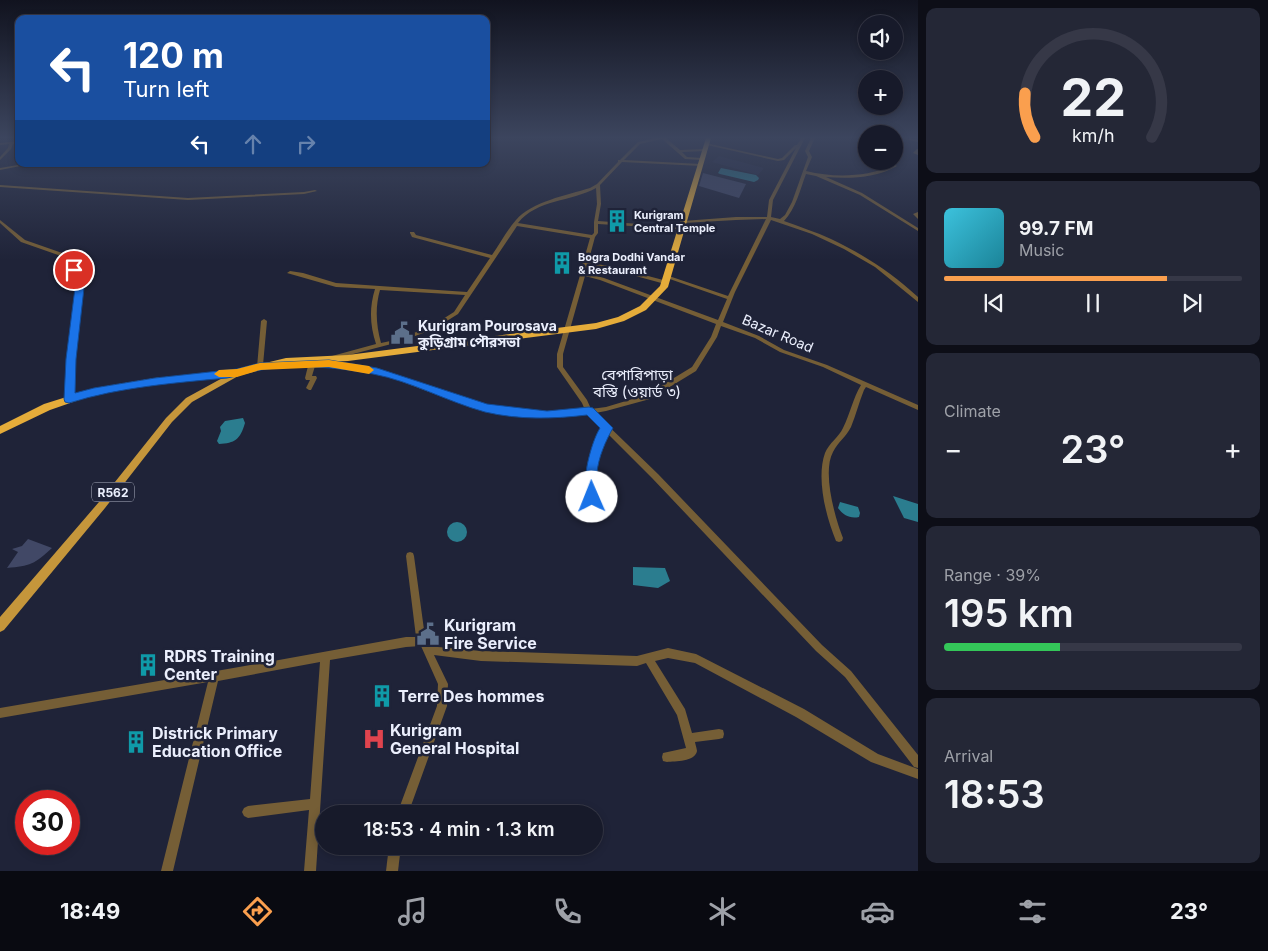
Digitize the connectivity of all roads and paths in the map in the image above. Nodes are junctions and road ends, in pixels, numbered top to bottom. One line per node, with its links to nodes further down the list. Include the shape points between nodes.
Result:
1 (604, 179): 6 (street)
2 (697, 179): 18 (highway)
3 (782, 179): 10 (street, via 771,200)
4 (802, 179): 13 (street, via 787,216)
5 (825, 179): 17 (street, via 861,194)
6 (598, 185): 14 (street, via 600,204); 16 (street, via 528,211)
7 (0, 186): 8 (street, via 188,199)
8 (315, 190)
9 (918, 213): 11 (street, via 915,214)
10 (769, 218): 13 (street); 18 (street); 30 (street)
11 (918, 218)
12 (0, 221): 42 (street, via 24,241 62,255 74,270 80,288)
13 (781, 221): 31 (street, via 843,246 903,286)
14 (596, 222): 18 (street); 21 (street, via 596,233)
15 (918, 223): 17 (street)
16 (516, 224): 21 (street); 22 (street)
17 (910, 224): 19 (street)
18 (682, 225): 26 (highway)
19 (918, 230)
20 (412, 233): 22 (street)
21 (592, 237): 23 (street)
22 (494, 257): 28 (street)
23 (584, 264): 25 (street); 26 (street)
24 (290, 273): 27 (street, via 327,284)
25 (582, 274): 29 (street, Bazar Road); 34 (street)
26 (666, 279): 29 (highway, via 664,287); 30 (street)
27 (378, 288): 28 (street); 35 (street, via 373,318)
28 (468, 294): 35 (street, via 456,313 432,328)
29 (653, 298): 33 (street, Bazar Road); 34 (highway, via 643,308 621,319)
30 (730, 298): 33 (street)
31 (918, 300)
32 (264, 322): 38 (street)
33 (720, 322): 40 (street, Bazar Road); 44 (street, via 694,370 648,397)
34 (568, 330): 36 (highway); 44 (street, via 560,354 560,367)
35 (379, 346): 36 (street)
36 (329, 359): 38 (highway, via 286,361)
37 (312, 364): 38 (street); 41 (street, via 308,378 314,378); 44 (street, via 329,363 377,372 457,399 513,413 547,415)
38 (260, 367): 39 (highway)
39 (237, 373): 42 (highway, via 155,381 94,391); 50 (main road, R562, via 189,400 169,420 108,498)
40 (865, 384): 43 (street, Bazar Road); 48 (street, via 844,433 828,454 826,470 830,516)
41 (309, 388)
42 (69, 399): 46 (highway)
43 (918, 408)
44 (589, 411): 45 (street)
45 (607, 428): 47 (street, via 591,472); 59 (street, via 812,641 848,674)
46 (0, 430)
47 (589, 502)
48 (839, 538)
49 (410, 556): 51 (street)
50 (2, 622)
51 (422, 641): 52 (street); 53 (street, via 436,650 480,656 637,661); 62 (street, via 443,684 442,706)
52 (324, 656): 54 (street); 61 (street)
53 (648, 658): 57 (street, via 681,713); 60 (street, via 668,653 696,659 800,713 874,758)
54 (214, 677): 55 (street); 65 (street)
55 (0, 713)
56 (718, 734): 57 (street)
57 (689, 738): 58 (street, via 692,750 688,754)
58 (667, 757)
59 (918, 763)
60 (918, 774)
61 (314, 804): 63 (street); 66 (street)
62 (405, 805)
63 (248, 812)
64 (394, 855): 67 (street)
65 (167, 871)
66 (310, 871)
67 (392, 871)

